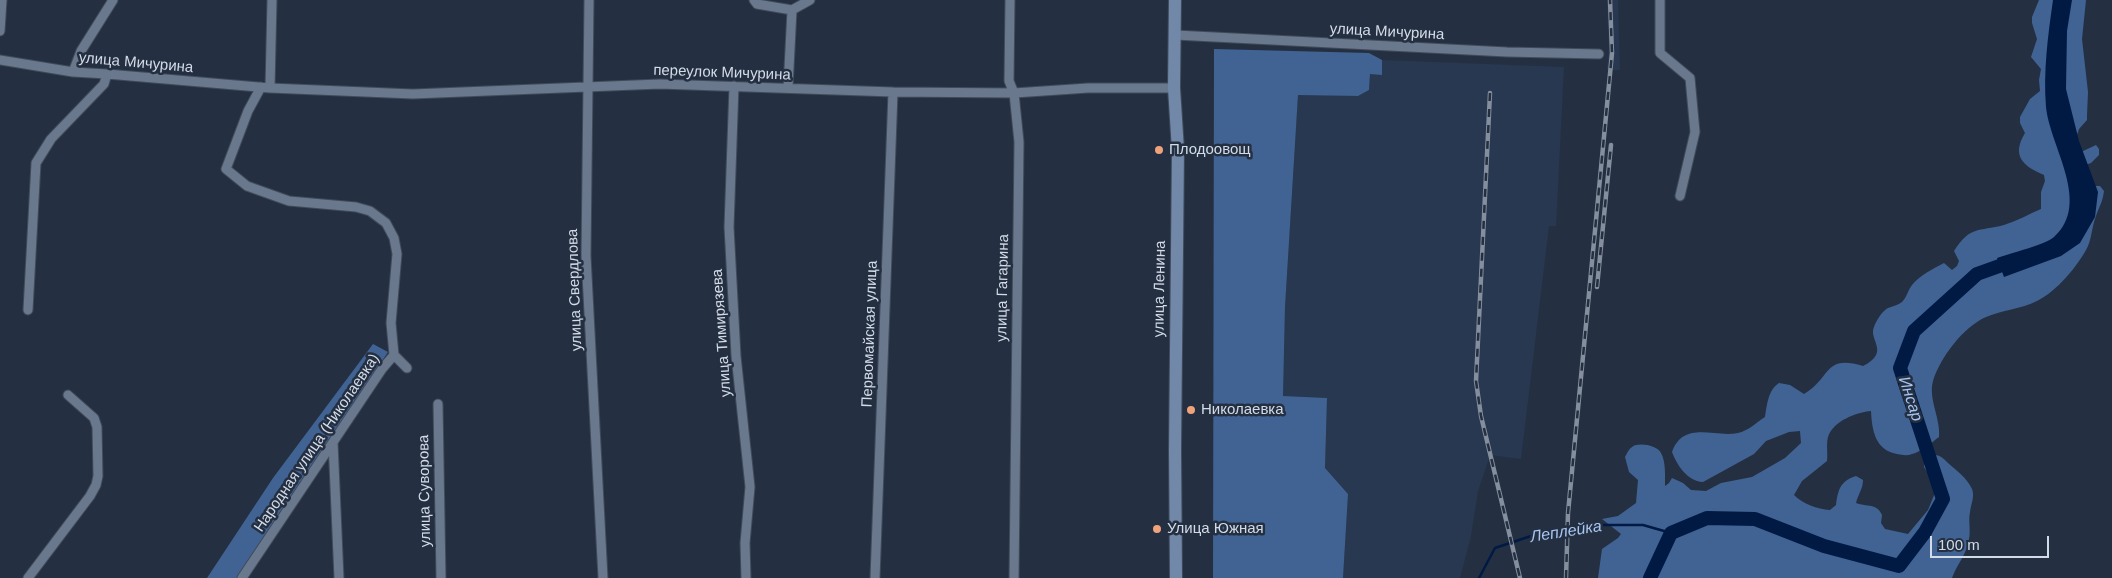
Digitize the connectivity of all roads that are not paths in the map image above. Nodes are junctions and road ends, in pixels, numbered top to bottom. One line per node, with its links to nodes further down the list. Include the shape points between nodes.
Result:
1 (2, 0): 11 (street)
2 (113, 0): 15 (street, via 81,51)
3 (272, 0): 19 (street)
4 (589, 0): 17 (street, улица Свердлова)
5 (754, 0): 10 (street, via 758,4)
6 (810, 0): 10 (street)
7 (1010, 0): 23 (street, улица Гагарина, via 1009,81)
8 (1175, 0): 12 (main road, улица Ленина)
9 (1660, 0): 24 (street, via 1660,52 1690,78 1695,132)
10 (792, 10): 20 (street)
11 (0, 31)
12 (1175, 35): 13 (street, улица Мичурина); 21 (main road, улица Ленина)
13 (1599, 54)
14 (0, 60): 15 (street, улица Мичурина)
15 (74, 72): 16 (street, улица Мичурина)
16 (107, 74): 19 (street, улица Мичурина); 25 (street, via 104,84 51,139 36,163)
17 (589, 86): 18 (street, переулок Мичурина); 19 (street, переулок Мичурина, via 413,94); 35 (street, улица Свердлова, via 586,256)
18 (734, 86): 20 (street, переулок Мичурина); 36 (street, улица Тимирязева, via 729,227 736,356 750,487 745,543)
19 (265, 87): 26 (street, Народная улица (Николаевка), via 248,111 226,169 248,186 289,201 356,207 370,211 386,223 394,238 396,254 390,323)
20 (788, 88): 22 (street, переулок Мичурина)
21 (1174, 88): 23 (street, переулок Мичурина, via 1088,88); 39 (main road, улица Ленина, via 1178,150)
22 (894, 92): 23 (street, переулок Мичурина); 37 (street, Первомайская улица)
23 (1014, 93): 38 (street, улица Гагарина, via 1019,142)
24 (1680, 196)
25 (28, 310)
26 (394, 355): 27 (street); 30 (street, Народная улица (Николаевка))
27 (407, 368)
28 (68, 395): 31 (street, via 94,418 98,438 98,476 90,496)
29 (438, 404): 34 (street, улица Суворова)
30 (333, 441): 32 (street, Народная улица (Николаевка)); 33 (street)
31 (28, 578)
32 (242, 578)
33 (339, 578)
34 (441, 578)
35 (603, 578)
36 (746, 578)
37 (874, 578)
38 (1014, 578)
39 (1176, 578)

